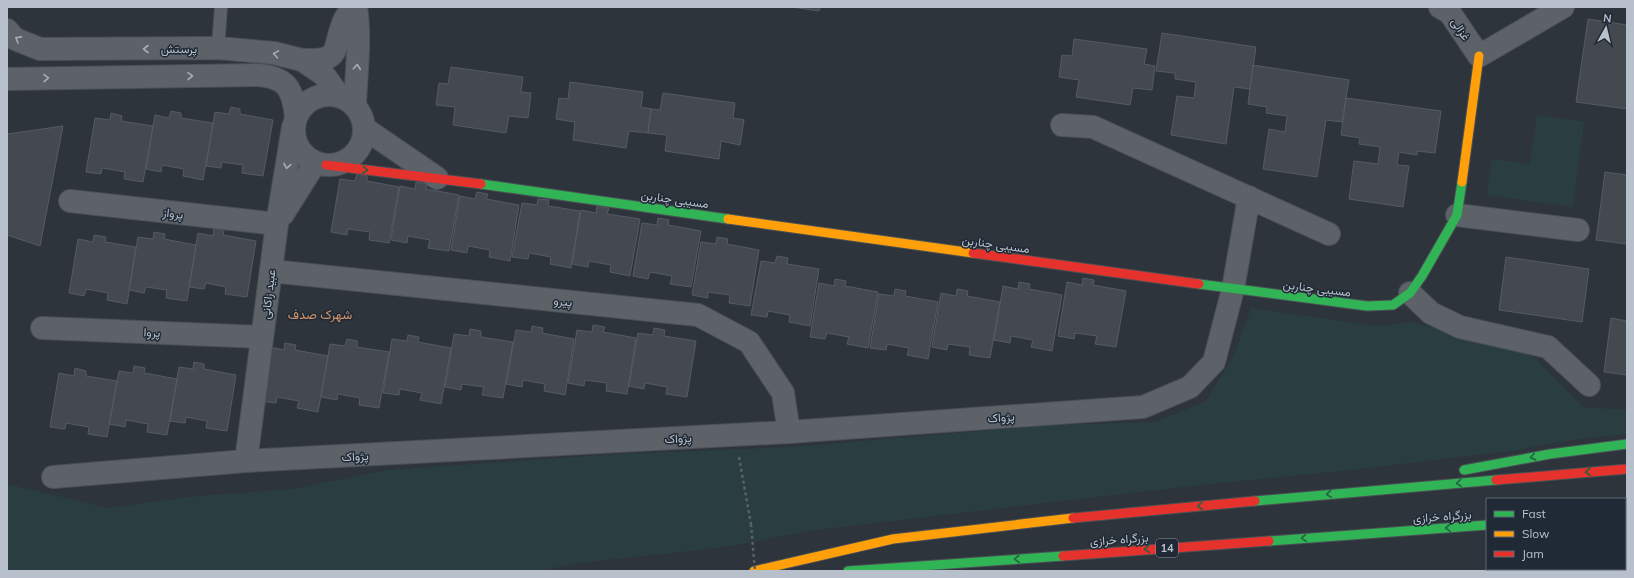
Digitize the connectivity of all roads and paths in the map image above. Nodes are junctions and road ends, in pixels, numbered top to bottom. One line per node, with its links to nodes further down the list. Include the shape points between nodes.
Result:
1 (221, 7): 6 (lane)
2 (355, 7): 8 (street, via 344,22 337,47 331,56 320,60); 10 (street, one-way to 2, via 359,47 359,26)
3 (1440, 7): 7 (street, غزالی, via 1450,13)
4 (1563, 7): 7 (street)
5 (7, 30): 6 (street, پرستش, one-way to 5, via 40,49 15,39)
6 (218, 48): 8 (street, پرستش, one-way to 6, via 274,53)
7 (1479, 56): 18 (main road, مسیبی چناربن)
8 (302, 60): 10 (street, پرستش, via 324,74)
9 (7, 79): 11 (street, one-way to 11, via 270,76 282,81 289,88 294,99)
10 (347, 102): 11 (street, via 334,95 310,100 302,107); 13 (street, via 361,116)
11 (295, 122): 14 (street, via 294,138 298,148 306,157); 19 (street, عبید زاکانی, one-way to 19)
12 (1062, 125): 16 (street, via 1093,127)
13 (364, 128): 14 (street, via 363,140 358,151 349,159 338,164); 15 (street)
14 (321, 164): 15 (main road, مسیبی چناربن, one-way to 15); 19 (street)
15 (437, 178): 23 (main road, مسیبی چناربن)
16 (1249, 197): 21 (street); 23 (street, پژواک)
17 (70, 201): 19 (street, پرواز)
18 (1457, 215): 20 (street); 24 (main road, مسیبی چناربن)
19 (277, 224): 22 (street, عبید زاکانی)
20 (1578, 230)
21 (1329, 234)
22 (271, 271): 26 (street, عبید زاکانی); 28 (street, پیرو, via 698,315 749,342 783,393)
23 (1233, 289): 24 (main road, مسیبی چناربن, via 1367,306 1393,305); 28 (street, پژواک, via 1214,362 1190,386 1143,408)
24 (1410, 293): 27 (street, via 1431,313 1460,327 1548,347)
25 (42, 328): 26 (street, پروا)
26 (262, 337): 31 (street, عبید زاکانی)
27 (1589, 385)
28 (789, 432): 29 (street, پژواک)
29 (735, 435): 31 (street, پژواک); 38 (path, bridge, via 751,524)
30 (1627, 444): 33 (main road, one-way to 33, via 1550,454)
31 (246, 462): 34 (street, پژواک)
32 (1627, 469): 36 (main road, one-way to 36)
33 (1458, 471)
34 (53, 477)
35 (1427, 477): 36 (main road)
36 (1350, 492): 38 (main road, one-way to 38, via 1064,518 893,539)
37 (1486, 525): 39 (main road, بزرگراه خرازی / 14, one-way to 39)
38 (754, 571)
39 (848, 571)

